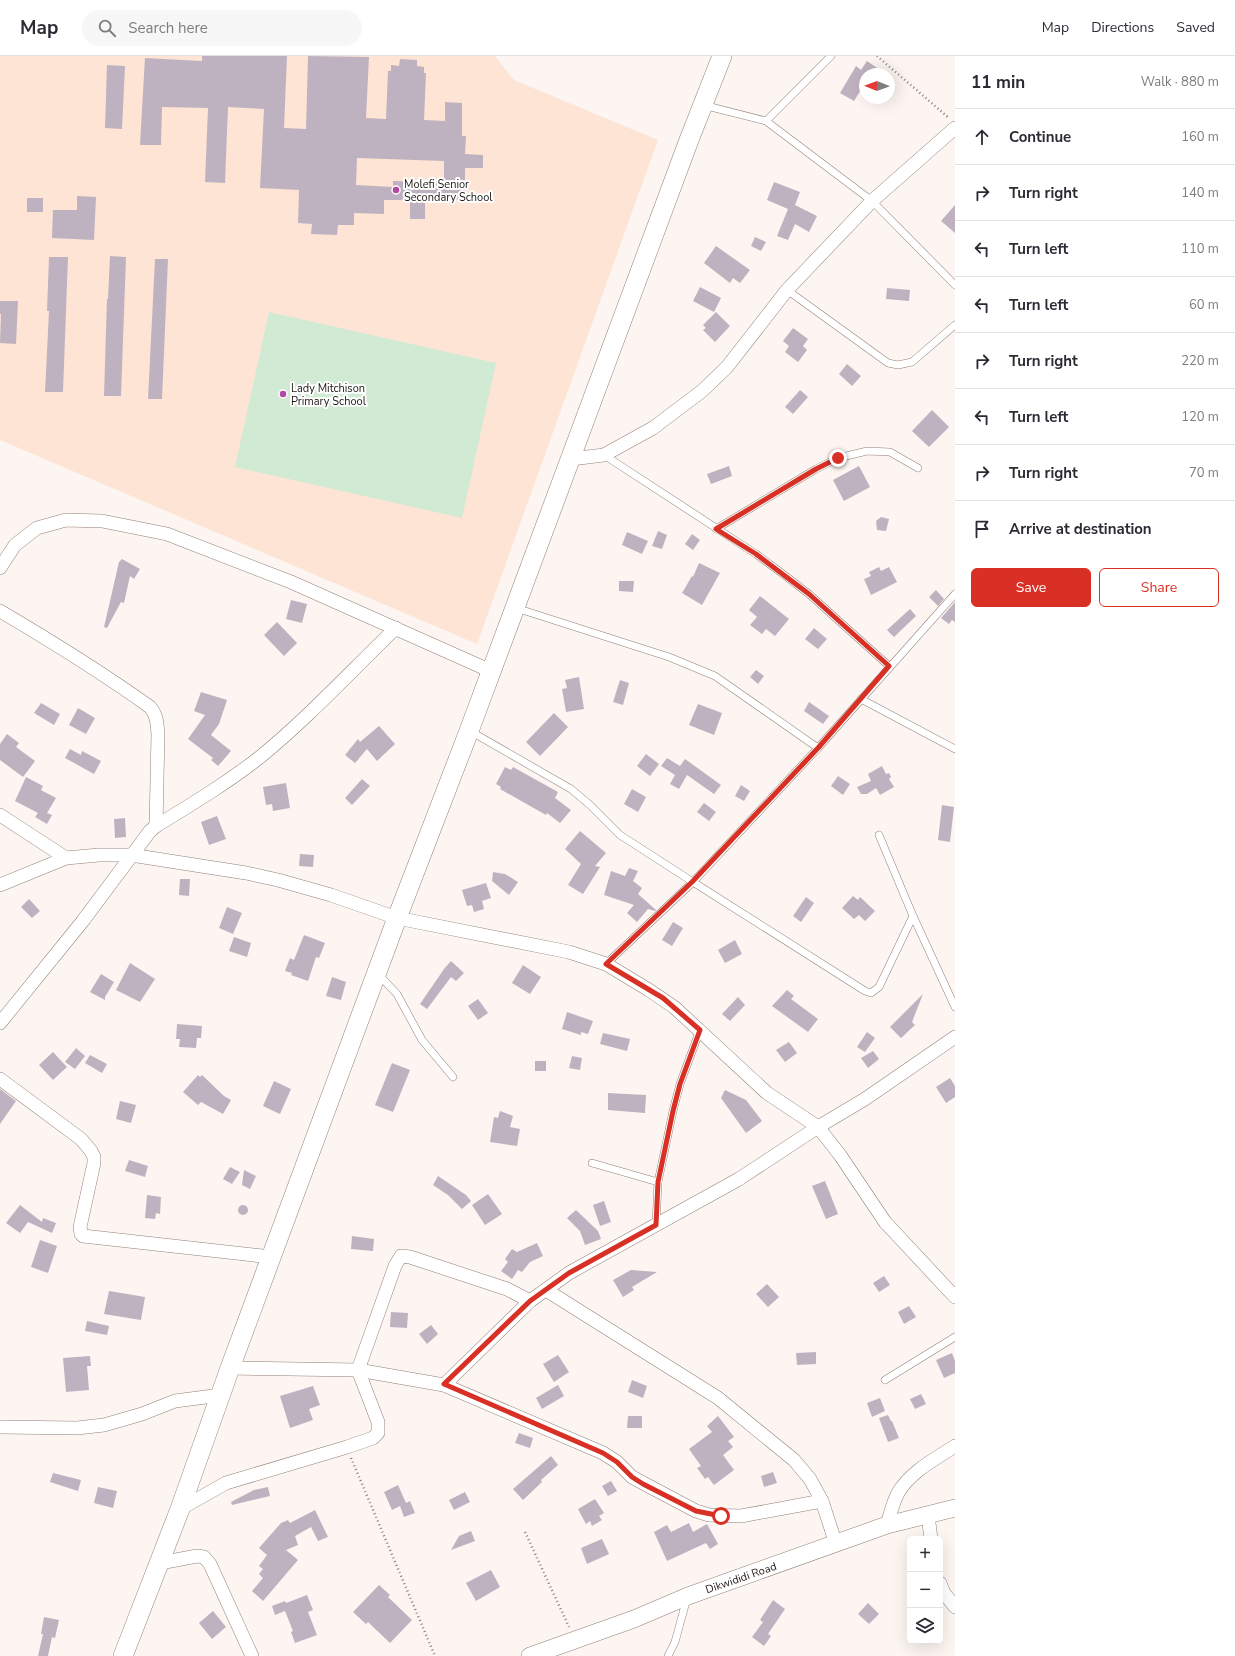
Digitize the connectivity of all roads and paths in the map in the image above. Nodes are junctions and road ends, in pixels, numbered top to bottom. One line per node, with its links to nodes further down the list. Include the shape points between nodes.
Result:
1 (722, 56): 4 (main road)
2 (831, 56): 5 (lane)
3 (877, 56): 6 (path)
4 (703, 105): 5 (lane); 13 (main road)
5 (766, 121): 8 (lane)
6 (955, 123)
7 (955, 128): 8 (street)
8 (872, 201): 9 (lane); 10 (street)
9 (955, 285)
10 (787, 290): 11 (lane, via 888,363 898,365 912,362); 12 (street, via 727,367 702,391 653,428)
11 (955, 324)
12 (604, 455): 13 (street); 15 (lane)
13 (571, 459): 18 (main road)
14 (918, 468): 15 (lane, via 890,452 867,451 838,458)
15 (716, 529): 21 (lane, via 756,554 809,594)
16 (0, 568): 20 (street, via 15,545 37,528 66,520 102,521 167,534 291,582)
17 (954, 594): 21 (lane)
18 (514, 608): 22 (main road); 25 (lane, via 669,657 715,676)
19 (0, 611): 28 (street, via 109,678 155,713 158,734)
20 (396, 628): 22 (street); 28 (street, via 259,758 204,797)
21 (889, 666): 23 (lane)
22 (491, 670): 24 (main road)
23 (862, 699): 25 (lane); 26 (lane)
24 (469, 731): 32 (lane, via 571,789 620,835); 35 (main road)
25 (818, 748): 32 (lane)
26 (955, 749)
27 (0, 814): 31 (street)
28 (156, 826): 30 (street)
29 (879, 835): 34 (lane)
30 (131, 855): 31 (street); 35 (street, via 278,880); 39 (street, via 82,922)
31 (66, 858): 33 (street)
32 (692, 882): 34 (lane, via 871,993 879,987); 36 (lane)
33 (0, 885)
34 (913, 916): 38 (lane)
35 (397, 918): 36 (street, via 569,952); 37 (main road)
36 (606, 964): 40 (street, via 663,998)
37 (377, 973): 42 (lane, via 397,994 422,1040); 48 (main road)
38 (955, 1007)
39 (0, 1023)
40 (700, 1030): 44 (street, via 767,1093); 46 (lane, via 677,1095)
41 (955, 1037): 44 (street, via 865,1099)
42 (453, 1077)
43 (0, 1079): 48 (street, via 61,1123 91,1151 94,1163 80,1227 83,1236)
44 (818, 1127): 47 (street, via 739,1179); 50 (street, via 885,1222)
45 (592, 1163): 46 (lane)
46 (658, 1182): 47 (lane)
47 (656, 1225): 49 (street, via 569,1273)
48 (271, 1258): 53 (main road)
49 (546, 1290): 51 (street); 61 (street, via 718,1398 794,1460 810,1479)
50 (955, 1297)
51 (530, 1301): 54 (street, via 507,1289 401,1256 394,1266); 56 (street)
52 (955, 1338): 55 (lane)
53 (230, 1368): 54 (street); 57 (main road)
54 (358, 1370): 56 (street); 60 (street, via 378,1422 378,1433 373,1438)
55 (885, 1380)
56 (444, 1384): 61 (street, via 603,1453 632,1477 696,1511 721,1516 741,1516)
57 (221, 1395): 58 (street, via 175,1402 104,1426); 63 (main road)
58 (0, 1427)
59 (955, 1446): 65 (street, via 930,1461 908,1480 898,1494)
60 (347, 1448): 63 (street, via 226,1483); 76 (path)
61 (822, 1501): 68 (street)
62 (955, 1508): 64 (street, Dikwididi Road)
63 (180, 1509): 69 (main road)
64 (928, 1515): 65 (street, Dikwididi Road); 67 (street)
65 (887, 1525): 68 (street, Dikwididi Road)
66 (525, 1532): 73 (path)
67 (931, 1536)
68 (836, 1544): 71 (street, Dikwididi Road)
69 (160, 1563): 74 (main road); 75 (street, via 204,1557 210,1564)
70 (943, 1590): 72 (street)
71 (688, 1596): 73 (street, Dikwididi Road); 78 (lane, via 675,1642)
72 (955, 1608)
73 (575, 1640): 77 (street, Dikwididi Road)
74 (123, 1656)
75 (252, 1656)
76 (435, 1656)
77 (530, 1656)
78 (668, 1656)

